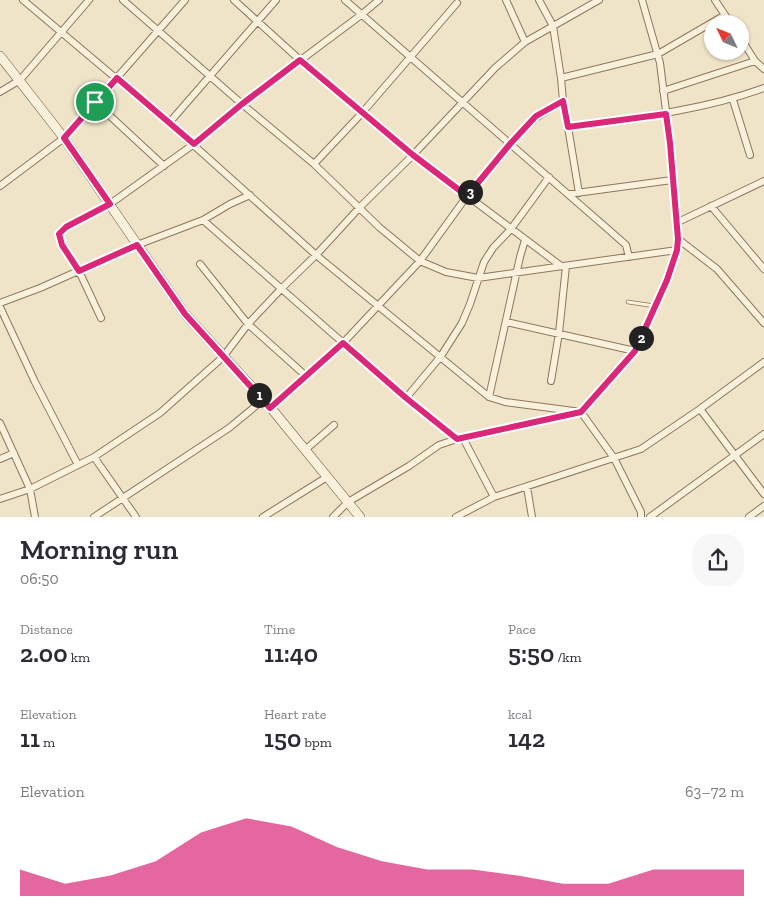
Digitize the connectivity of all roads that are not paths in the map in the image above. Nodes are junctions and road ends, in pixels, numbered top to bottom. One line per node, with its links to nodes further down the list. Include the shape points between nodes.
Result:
1 (23, 0): 21 (street)
2 (89, 0): 21 (street)
3 (123, 0): 20 (street)
4 (185, 0): 20 (street)
5 (234, 0): 17 (street)
6 (276, 0): 17 (street)
7 (345, 0): 15 (street)
8 (378, 0): 15 (street)
9 (506, 0): 22 (street)
10 (538, 0): 18 (street)
11 (599, 0): 18 (street)
12 (642, 0): 24 (street)
13 (715, 0): 16 (street)
14 (457, 3): 26 (street)
15 (362, 14): 26 (street); 27 (street)
16 (725, 15)
17 (258, 22): 27 (street); 30 (street)
18 (553, 26): 22 (street); 32 (street)
19 (704, 27): 24 (street)
20 (158, 30): 30 (street); 31 (street)
21 (61, 34): 31 (street); 33 (street)
22 (524, 42): 40 (street)
23 (749, 52): 28 (street)
24 (658, 54): 32 (street); 36 (street)
25 (0, 56): 33 (street)
26 (410, 58): 40 (street); 42 (street)
27 (300, 60): 41 (street); 42 (street)
28 (755, 61): 29 (street); 36 (street)
29 (764, 70)
30 (211, 76): 41 (street); 44 (street)
31 (117, 78): 39 (street); 44 (street)
32 (561, 78): 38 (street)
33 (20, 80): 35 (street); 46 (street)
34 (764, 88): 37 (street)
35 (0, 92)
36 (663, 92): 43 (street)
37 (732, 100): 43 (street); 50 (street)
38 (563, 101): 45 (street); 48 (street, via 536,116)
39 (95, 102): 46 (street); 52 (street)
40 (464, 102): 48 (street); 49 (street)
41 (242, 104): 47 (street); 51 (street)
42 (362, 113): 49 (street); 51 (street)
43 (666, 114): 45 (street); 54 (street)
44 (169, 123): 47 (street)
45 (568, 127): 57 (street)
46 (64, 138): 56 (street); 61 (street)
47 (194, 144): 52 (street); 59 (street)
48 (510, 144): 53 (street); 60 (street)
49 (413, 155): 60 (street); 63 (street)
50 (750, 155)
51 (314, 164): 63 (street)
52 (164, 166): 61 (street)
53 (549, 177): 58 (street); 66 (street)
54 (672, 180): 57 (street); 65 (street)
55 (763, 183): 62 (street)
56 (0, 186)
57 (579, 193): 58 (street)
58 (569, 194): 72 (street, via 626,246)
59 (250, 195): 64 (street); 71 (street)
60 (467, 196): 66 (street); 73 (street)
61 (110, 204): 69 (street); 77 (street, via 59,234 62,245)
62 (711, 206): 65 (street); 76 (street)
63 (360, 207): 71 (street); 73 (street)
64 (203, 220): 69 (street); 80 (street)
65 (676, 223): 67 (street)
66 (511, 229): 68 (street); 79 (street, via 493,248)
67 (678, 239): 70 (street); 86 (street, via 717,269)
68 (525, 240): 75 (street); 78 (street)
69 (137, 245): 77 (street); 95 (street, via 185,314)
70 (677, 250): 72 (street); 84 (street)
71 (316, 255): 80 (street); 83 (street)
72 (629, 257): 75 (street)
73 (420, 261): 79 (street, via 446,272); 83 (street)
74 (200, 264): 90 (street)
75 (563, 266): 78 (street); 91 (street)
76 (764, 269)
77 (79, 271): 82 (street); 87 (street)
78 (517, 273): 79 (street); 88 (street)
79 (478, 278): 94 (street, via 465,316)
80 (281, 289): 90 (street); 92 (street)
81 (628, 302): 84 (lane)
82 (0, 303)
83 (379, 306): 92 (street); 94 (street)
84 (656, 306): 93 (street)
85 (0, 307): 115 (street)
86 (761, 315): 89 (street)
87 (101, 318)
88 (506, 322): 91 (street); 99 (street)
89 (764, 323)
90 (248, 324): 95 (street); 97 (street)
91 (559, 333): 93 (street); 98 (street)
92 (343, 343): 97 (street); 100 (street)
93 (635, 351): 104 (street)
94 (441, 356): 99 (street); 100 (street)
95 (223, 357): 101 (street); 112 (street, via 160,413)
96 (764, 362): 103 (street)
97 (306, 376): 102 (street)
98 (551, 382)
99 (489, 397): 104 (street)
100 (406, 398): 108 (street)
101 (263, 400): 102 (street); 121 (street, via 229,428)
102 (270, 408): 109 (street)
103 (700, 409): 111 (street); 113 (street, via 641,449)
104 (581, 412): 108 (street); 113 (street)
105 (0, 423): 110 (street)
106 (334, 425): 109 (street)
107 (764, 434): 111 (street)
108 (460, 438): 120 (street); 123 (street, via 439,445)
109 (305, 450): 116 (street)
110 (14, 453): 114 (street); 118 (street)
111 (735, 456): 119 (street); 134 (street)
112 (94, 457): 115 (street); 121 (street)
113 (614, 458): 117 (street); 133 (street)
114 (0, 459)
115 (78, 465): 118 (street)
116 (327, 477): 123 (street); 128 (street)
117 (527, 487): 120 (street); 132 (street)
118 (30, 489): 122 (street); 125 (street)
119 (764, 494)
120 (494, 497): 131 (street)
121 (124, 498): 126 (street); 127 (street)
122 (0, 499)
123 (348, 502): 129 (street); 130 (street)
124 (764, 506): 135 (street)
125 (35, 517)
126 (94, 517)
127 (136, 517)
128 (263, 517)
129 (333, 517)
130 (360, 517)
131 (456, 517)
132 (532, 517)
133 (641, 517)
134 (650, 517)
135 (749, 517)

